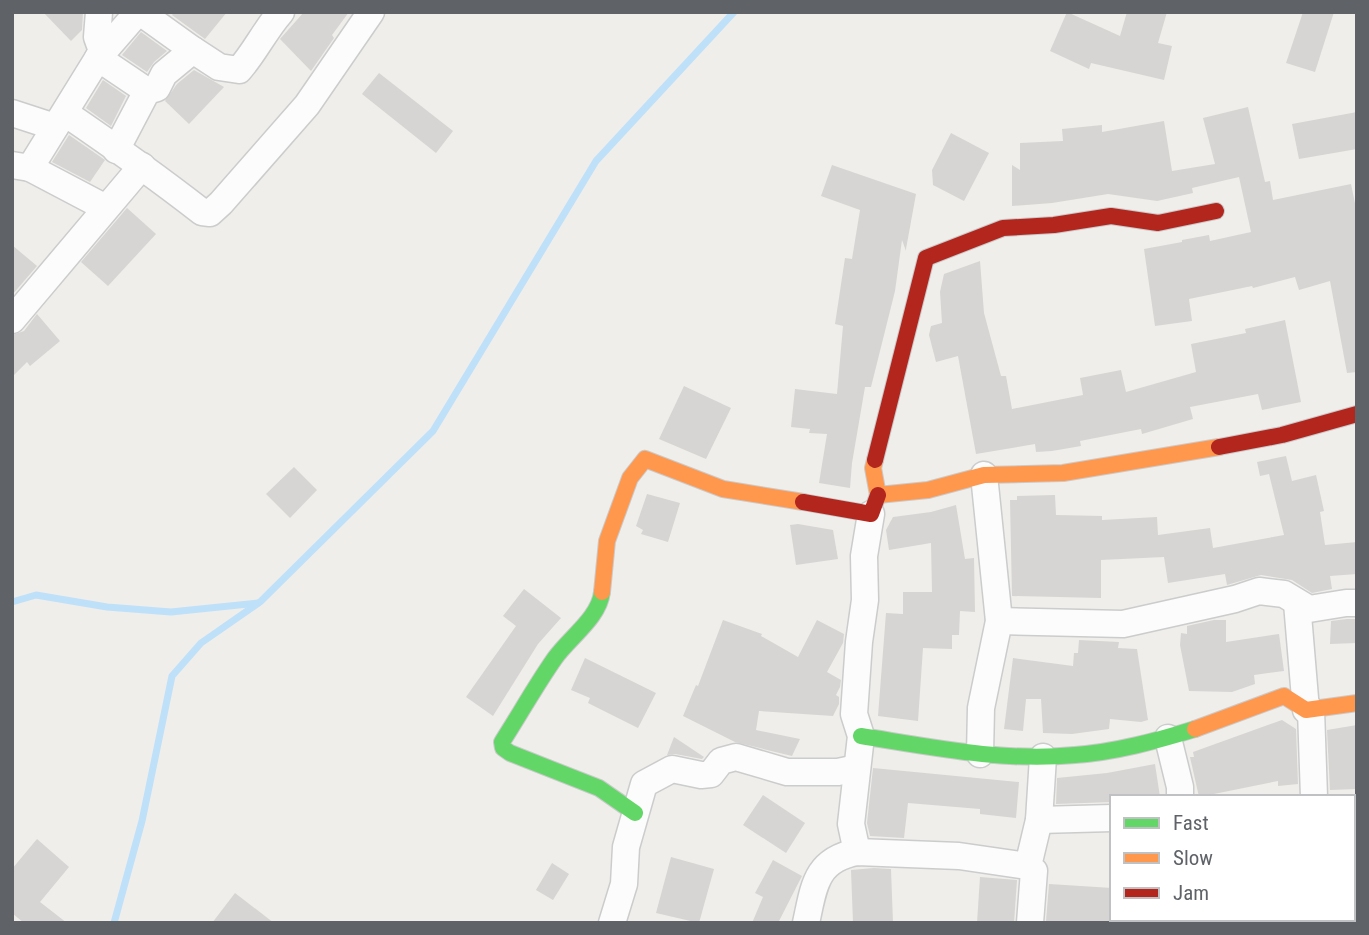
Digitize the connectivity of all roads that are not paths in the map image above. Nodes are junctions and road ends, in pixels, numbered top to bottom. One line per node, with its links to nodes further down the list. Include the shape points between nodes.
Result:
1 (99, 12): 6 (street)
2 (281, 12): 5 (street, via 239,70 219,67)
3 (371, 12): 12 (street, via 307,104 210,212 202,212)
4 (130, 14): 5 (street); 6 (street)
5 (193, 51): 7 (street, via 164,74 157,88)
6 (100, 55): 7 (street); 9 (street)
7 (147, 91): 10 (street)
8 (12, 113): 9 (street)
9 (60, 120): 10 (street); 11 (street)
10 (116, 150): 12 (street)
11 (21, 166): 13 (street)
12 (142, 166): 13 (street)
13 (106, 208): 15 (street)
14 (1216, 211): 18 (street, via 1158,223 1111,216 1003,228 926,258 873,468)
15 (15, 312)
16 (1357, 414): 17 (street, via 1282,435 1063,473)
17 (984, 475): 18 (street, via 895,495); 21 (street)
18 (875, 504): 24 (street, via 864,556 865,600 854,714); 31 (street, via 723,489 645,459 630,478 607,541 601,601 556,656 502,742 510,753 598,788)
19 (1297, 603): 20 (street, via 1309,609); 21 (street, via 1284,594 1259,591 1123,624); 23 (street)
20 (1357, 603)
21 (999, 621): 26 (street, via 981,708)
22 (1357, 703): 23 (street)
23 (1308, 710): 25 (street, via 1284,696); 30 (street)
24 (861, 736): 26 (street); 28 (street)
25 (1168, 738): 27 (street, via 1107,752); 29 (street)
26 (979, 754): 27 (street)
27 (1043, 757): 33 (street)
28 (857, 768): 31 (street, via 787,772 736,757 721,761 711,774 672,769 644,784); 34 (street, via 851,824)
29 (1180, 795)
30 (1314, 795)
31 (635, 813): 36 (street, via 626,847 624,884)
32 (1110, 818): 33 (street)
33 (1039, 820): 35 (street)
34 (857, 852): 35 (street, via 960,856); 37 (street, via 841,855 822,869)
35 (1028, 866): 38 (street, via 1034,871)
36 (612, 923)
37 (806, 923)
38 (1030, 923)

